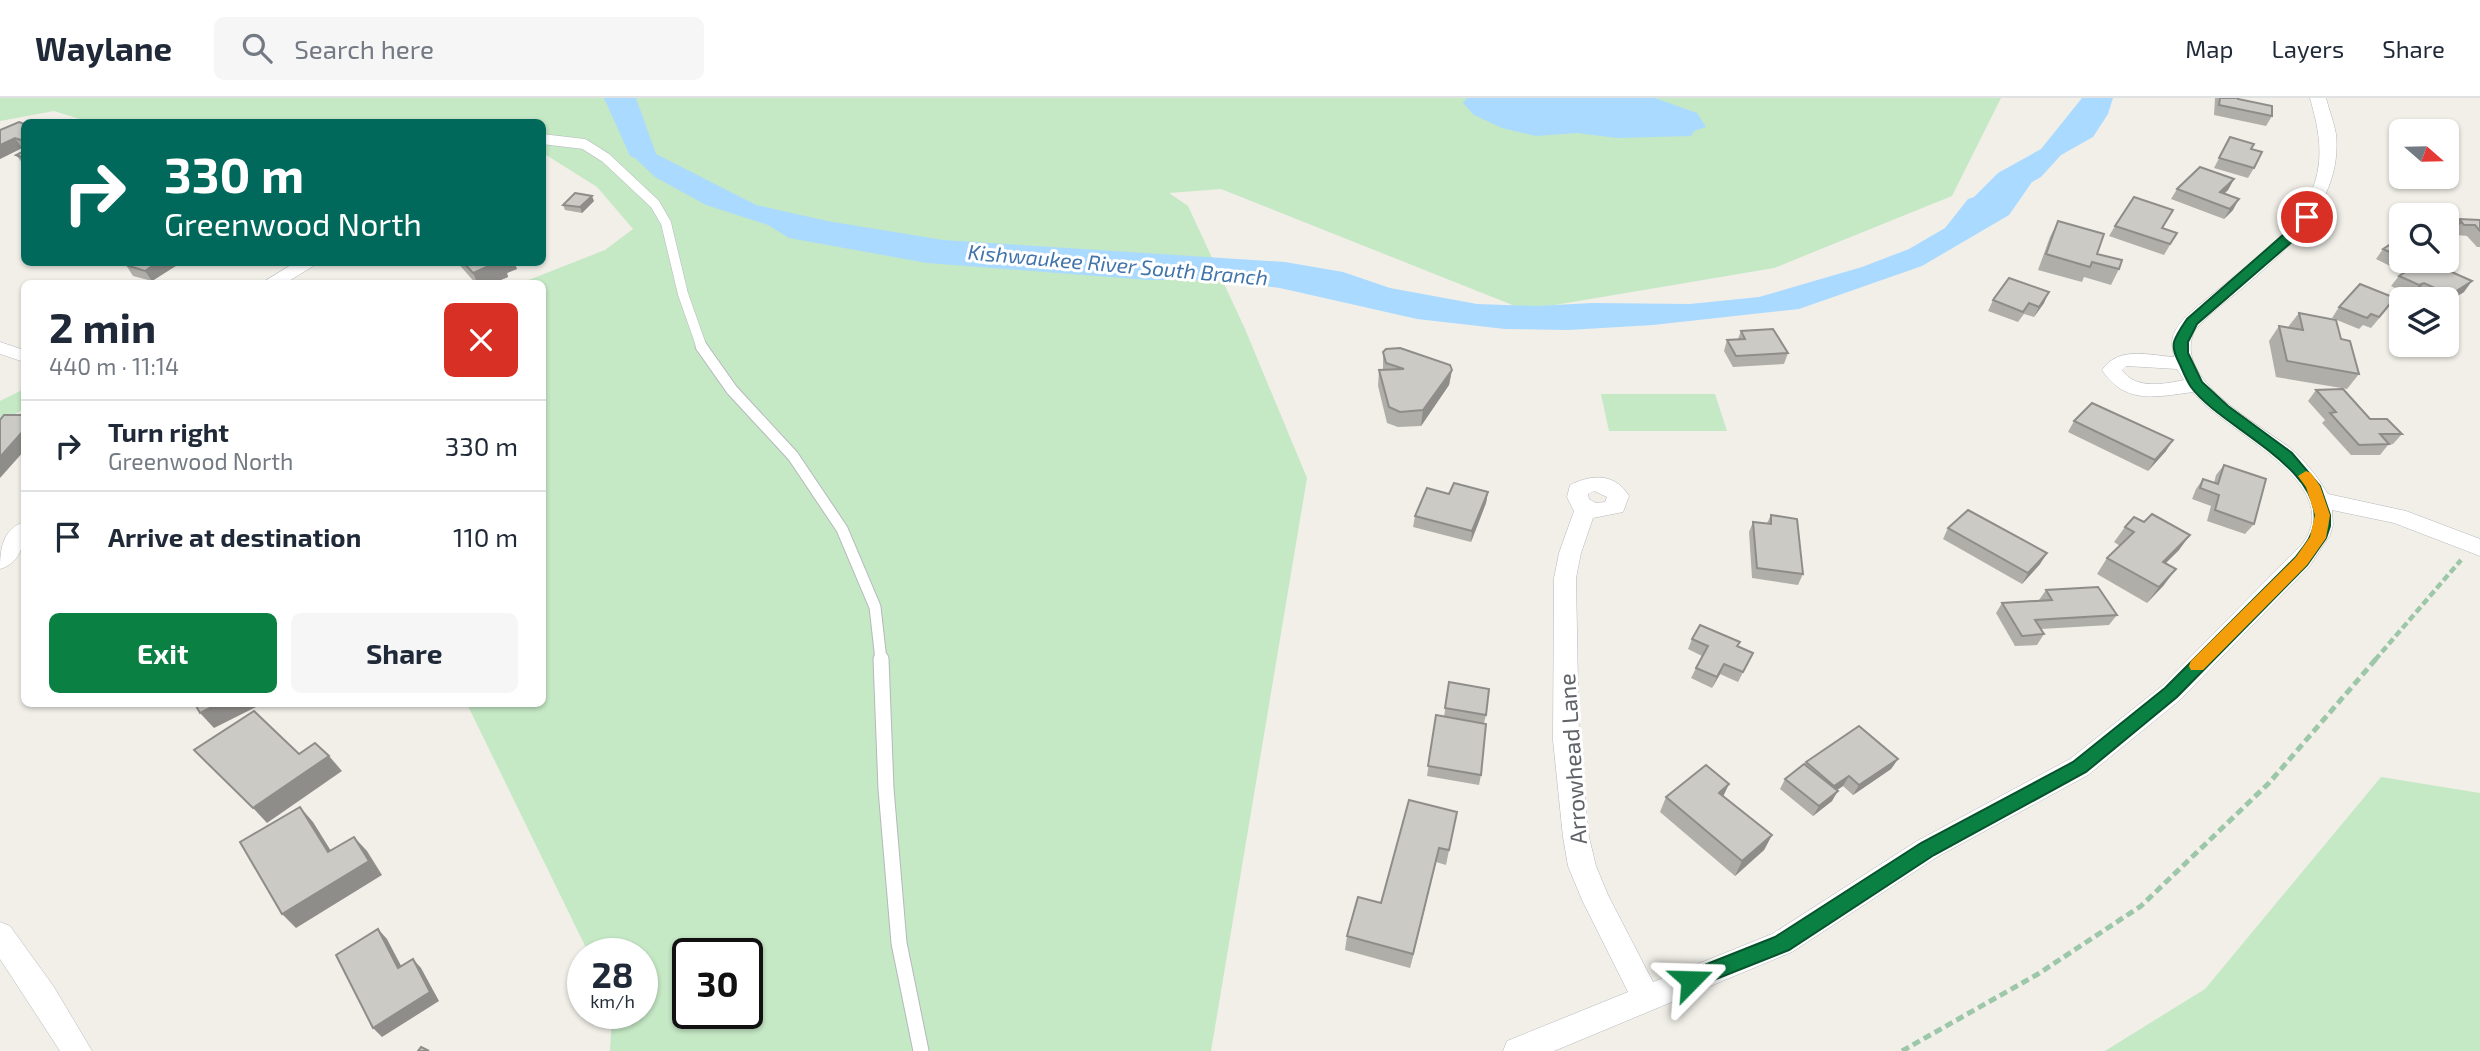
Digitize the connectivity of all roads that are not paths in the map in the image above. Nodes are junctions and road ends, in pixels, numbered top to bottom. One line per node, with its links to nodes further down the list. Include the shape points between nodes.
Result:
1 (2318, 98): 7 (street, via 2329,143 2321,191 2307,217 2290,238 2192,321 2181,342 2191,374 2223,410 2287,457 2313,486)
2 (546, 139): 15 (lane, via 584,144 606,158 655,204 666,223 702,348 732,390 793,456 842,529 875,607 899,943)
3 (303, 266): 4 (street)
4 (277, 280)
5 (0, 348): 6 (street)
6 (21, 355)
7 (2319, 500): 10 (street, via 2398,516); 13 (street, via 2322,526 2301,561 2171,692 2107,747 2054,782 1927,849 1782,943)
8 (1586, 508): 13 (street, Arrowhead Lane, via 1565,578 1566,740 1576,837 1582,866)
9 (21, 534): 11 (street)
10 (2476, 546)
11 (0, 561)
12 (0, 935): 14 (street)
13 (1646, 998): 16 (street)
14 (77, 1051)
15 (920, 1051)
16 (1518, 1051)

